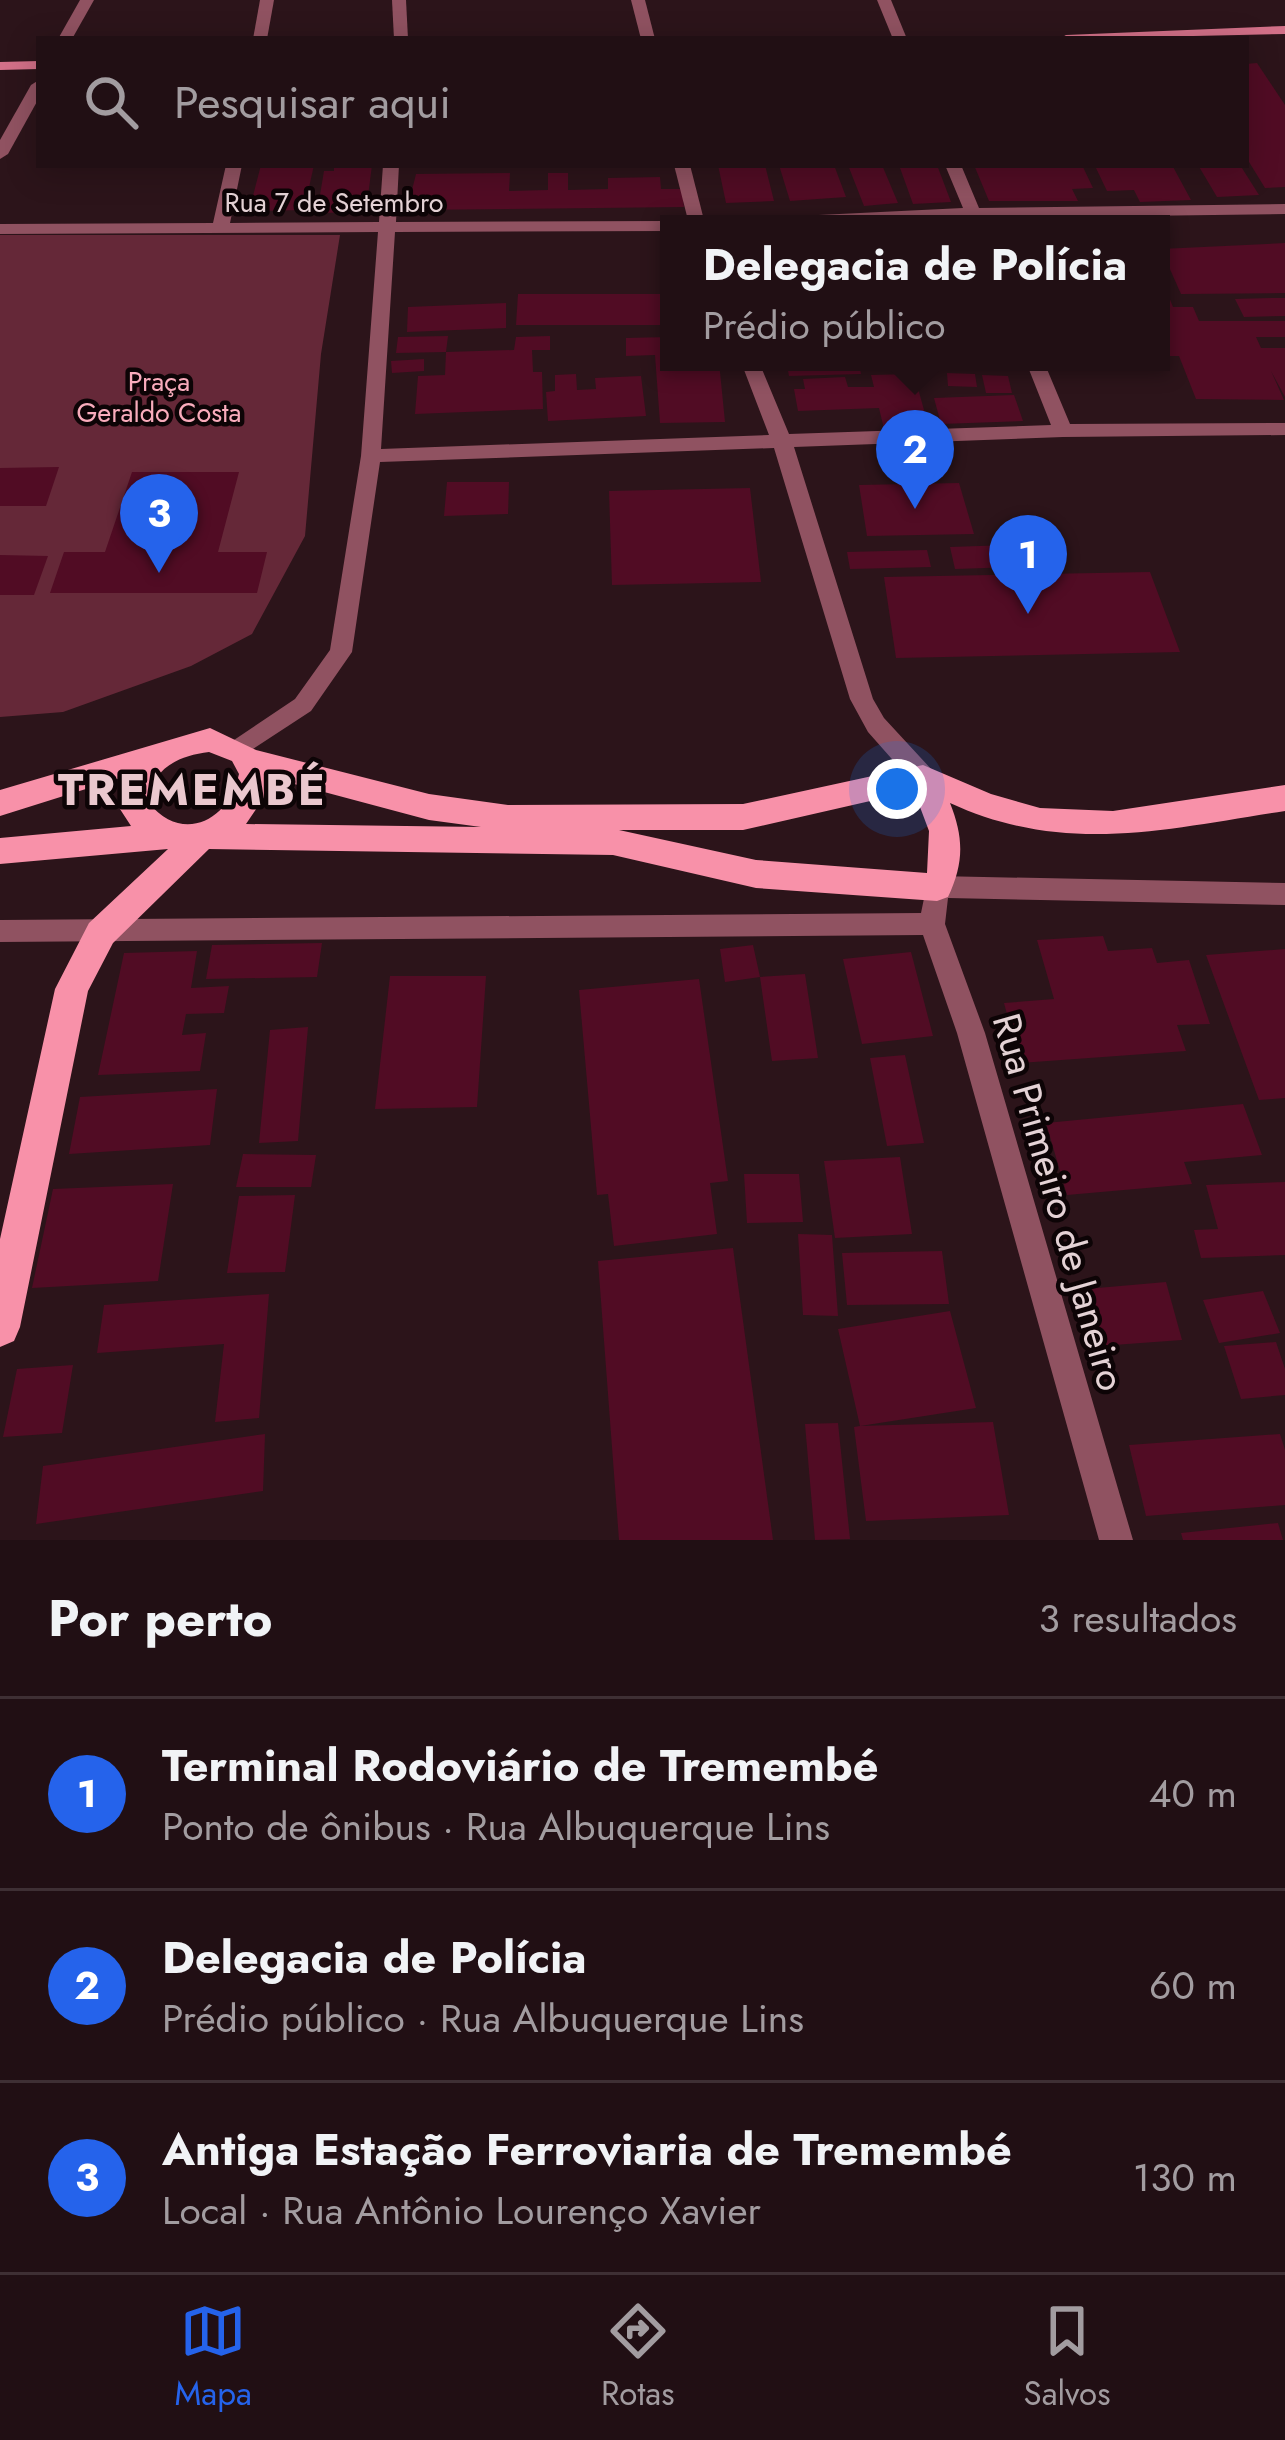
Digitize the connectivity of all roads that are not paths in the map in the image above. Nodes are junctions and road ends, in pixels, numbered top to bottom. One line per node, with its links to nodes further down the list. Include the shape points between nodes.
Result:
1 (87, 0): 7 (street)
2 (267, 0): 8 (street)
3 (400, 0): 9 (street)
4 (638, 0): 10 (street)
5 (884, 0): 11 (street)
6 (1285, 31): 12 (street)
7 (67, 36)
8 (261, 36)
9 (400, 36)
10 (648, 36)
11 (899, 36)
12 (1148, 36)
13 (36, 65): 14 (street)
14 (0, 66)
15 (36, 90): 16 (street)
16 (0, 154)
17 (233, 168): 27 (street)
18 (391, 168): 28 (street)
19 (683, 168): 22 (street)
20 (954, 168): 23 (street)
21 (1285, 209): 24 (street)
22 (695, 215)
23 (974, 215)
24 (1078, 215)
25 (660, 226): 28 (street, Rua 7 de Setembro)
26 (0, 229): 27 (street, Rua 7 de Setembro)
27 (220, 229): 28 (street, Rua 7 de Setembro)
28 (385, 229): 34 (street)
29 (754, 371): 33 (street)
30 (1039, 371): 32 (street)
31 (1285, 429): 32 (street)
32 (1063, 431): 33 (street)
33 (782, 442): 34 (street); 37 (street, via 862,699)
34 (371, 456): 36 (street, via 341,652 303,705)
35 (160, 754): 36 (main road, via 210,740); 39 (main road); 40 (main road, via 137,778 133,806)
36 (244, 755): 37 (main road, via 429,807 508,818 742,817); 41 (main road, via 255,773 248,803)
37 (923, 777): 38 (main road, via 1040,821 1112,824); 43 (main road, via 947,830)
38 (1285, 798)
39 (0, 803)
40 (164, 836): 41 (main road); 42 (main road)
41 (202, 836): 43 (main road, via 613,842 757,874); 47 (main road)
42 (0, 850)
43 (937, 887): 44 (street); 45 (street, Rua Primeiro de Janeiro)
44 (1285, 894)
45 (932, 924): 47 (street); 49 (street, Rua Primeiro de Janeiro, via 971,1033)
46 (0, 931): 47 (street)
47 (101, 933): 48 (main road, via 72,988)
48 (0, 1328)
49 (1116, 1540)

